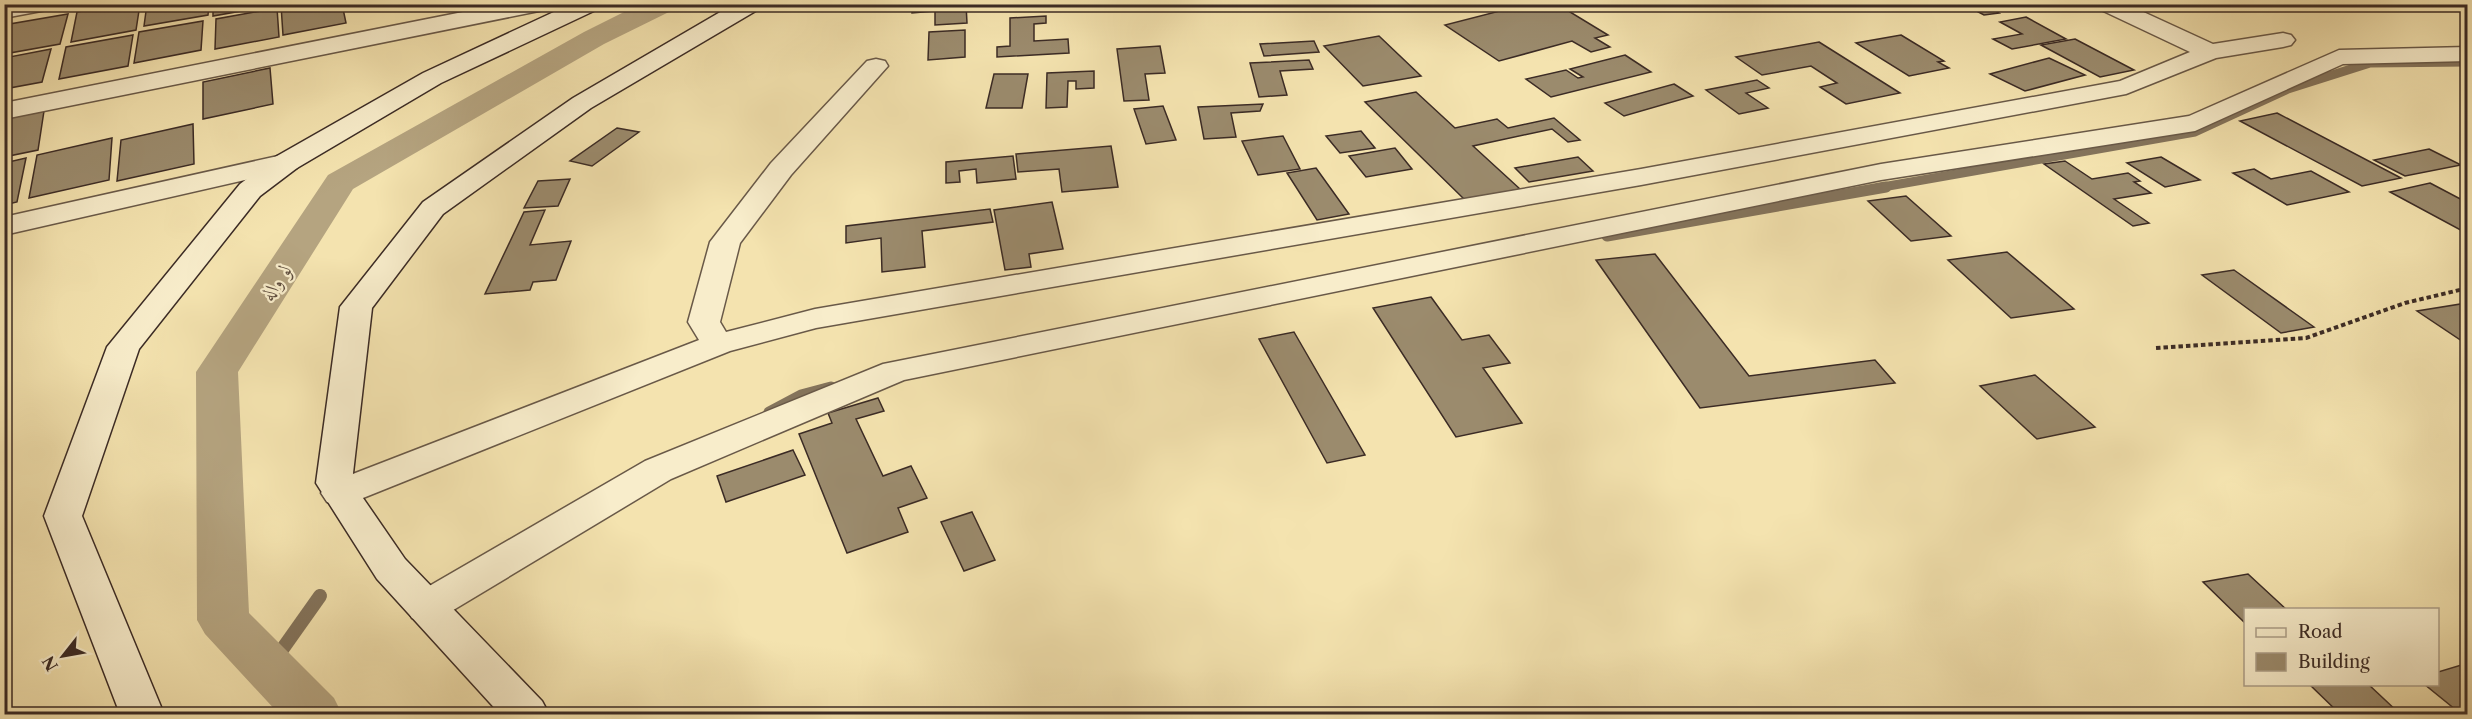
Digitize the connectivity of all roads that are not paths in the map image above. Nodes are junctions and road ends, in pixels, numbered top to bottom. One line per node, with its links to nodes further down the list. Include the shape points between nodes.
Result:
1 (44, 4): 6 (street)
2 (539, 4): 11 (street)
3 (590, 4): 12 (street, via 432,78)
4 (751, 4): 15 (street, via 582,103 433,208 356,307 334,483)
5 (2107, 4): 8 (street)
6 (4, 11)
7 (2283, 40): 8 (street)
8 (2210, 52): 14 (street, via 2126,87 1641,177 815,318)
9 (2468, 54): 16 (street, via 2339,57 2195,123 1881,172 895,371 658,471)
10 (876, 66): 14 (street, via 781,169 725,242 704,322)
11 (4, 111)
12 (286, 162): 13 (street); 17 (street, via 250,190 123,347 63,516)
13 (4, 226)
14 (718, 344): 15 (street)
15 (340, 494): 16 (street, via 391,569)
16 (426, 608): 18 (street)
17 (142, 714)
18 (527, 714)

